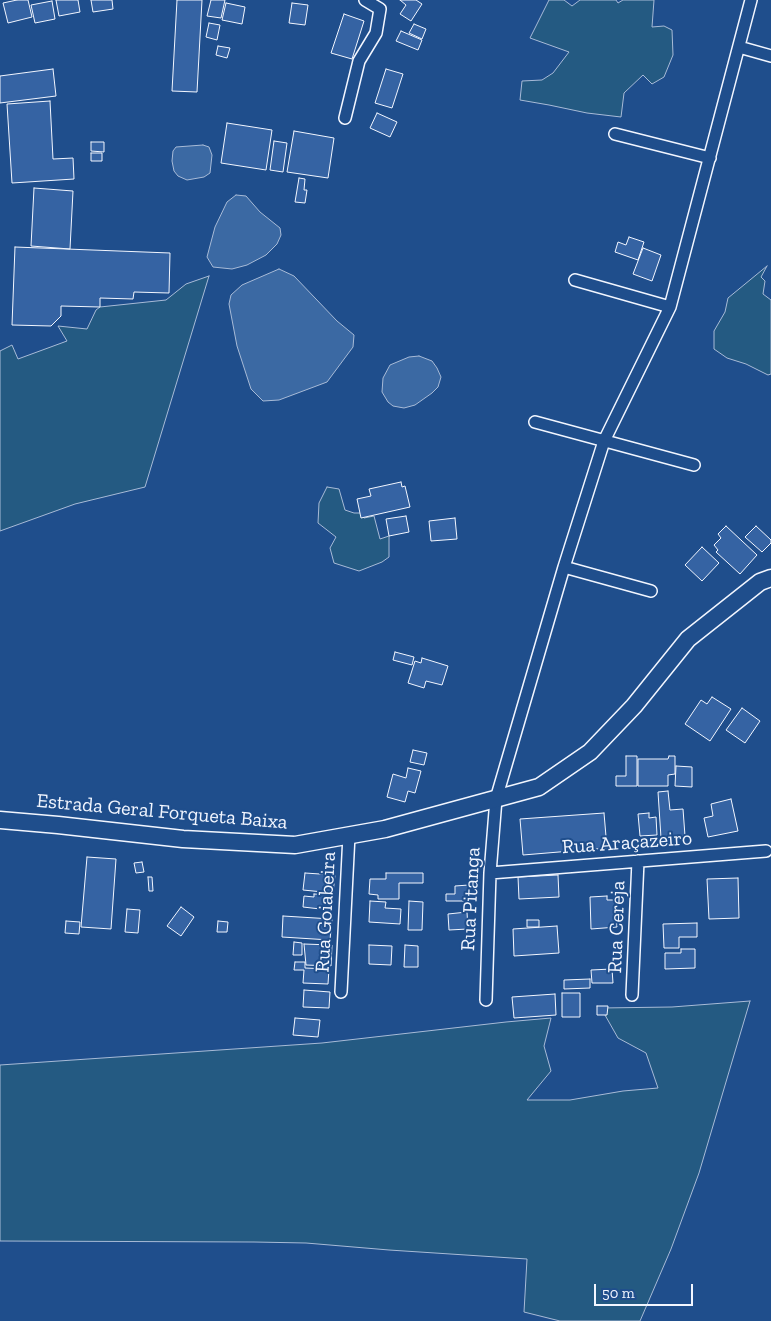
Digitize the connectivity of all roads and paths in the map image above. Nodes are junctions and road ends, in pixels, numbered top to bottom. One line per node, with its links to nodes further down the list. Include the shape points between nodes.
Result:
1 (365, 0): 5 (street, via 380,9 376,33 359,61)
2 (752, 0): 3 (street, Rua Pitanga)
3 (739, 47): 4 (street); 7 (street, Rua Pitanga)
4 (771, 56)
5 (345, 118)
6 (615, 134): 7 (street)
7 (710, 158): 9 (street, Rua Pitanga)
8 (575, 280): 9 (street)
9 (670, 307): 11 (street, Rua Pitanga)
10 (535, 422): 11 (street)
11 (604, 441): 12 (street); 13 (street, Rua Pitanga)
12 (694, 465)
13 (564, 568): 15 (street); 16 (street, Rua Pitanga)
14 (771, 578): 16 (street, Estrada Geral Forqueta Baixa, via 760,582 688,639 634,706 590,752 539,787)
15 (651, 591)
16 (496, 799): 18 (street, Estrada Geral Forqueta Baixa, via 386,829); 21 (street, Rua Pitanga)
17 (0, 820): 18 (street, Estrada Geral Forqueta Baixa, via 183,840 294,845)
18 (349, 835): 22 (street, Rua Goiabeira)
19 (766, 851): 20 (street, Rua Araçazeiro)
20 (638, 861): 21 (street, Rua Araçazeiro); 23 (street, Rua Cereja)
21 (490, 873): 24 (street, Rua Pitanga)
22 (341, 992)
23 (632, 995)
24 (486, 1000)

